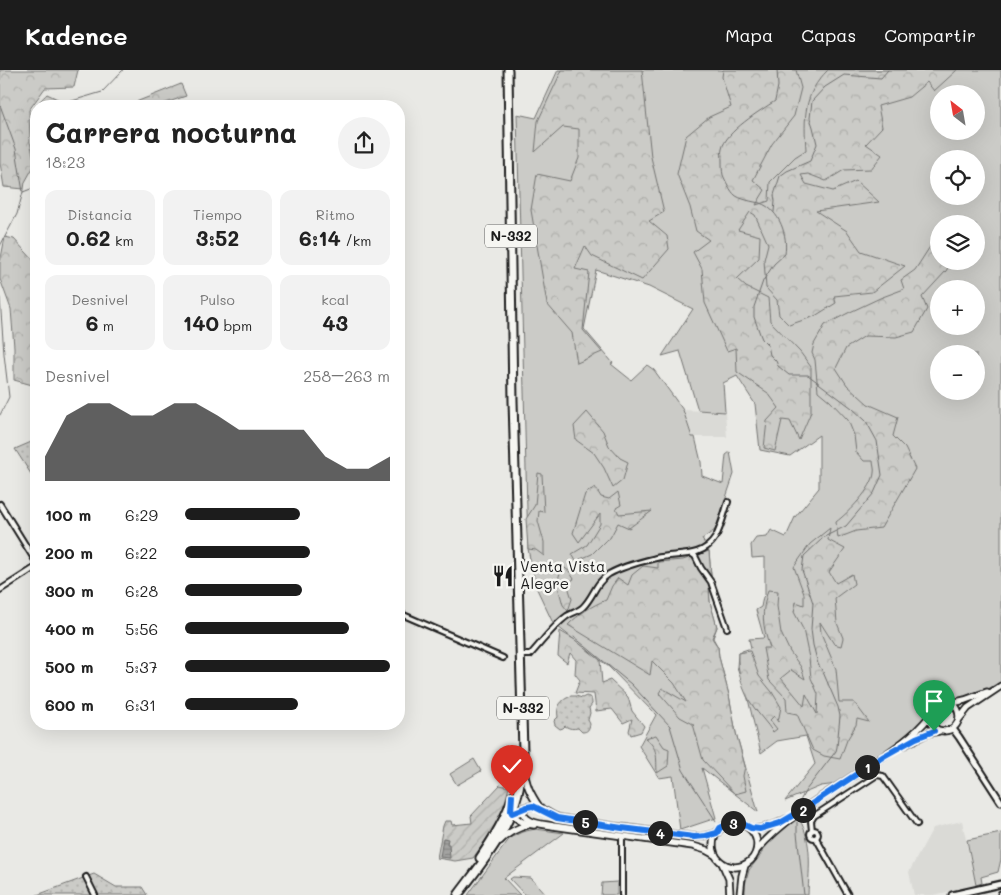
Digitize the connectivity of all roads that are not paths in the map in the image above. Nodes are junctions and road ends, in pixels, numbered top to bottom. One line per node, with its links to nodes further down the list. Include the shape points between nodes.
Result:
1 (508, 70): 10 (highway, N-332)
2 (728, 502): 5 (street, via 715,538 708,546)
3 (0, 504): 4 (street)
4 (30, 552)
5 (692, 554): 9 (street, via 711,582); 10 (street, via 657,558 622,568 603,578 583,607 566,617 530,655)
6 (30, 571): 7 (street)
7 (0, 590)
8 (405, 616): 11 (street)
9 (726, 628)
10 (520, 655): 12 (highway, N-332)
11 (503, 658)
12 (521, 665): 19 (highway, N-332); 21 (highway, N-332, via 519,757)
13 (1001, 686): 14 (main road); 16 (main road, via 968,708)
14 (952, 703): 15 (main road, via 938,702 931,708); 16 (main road)
15 (929, 717): 18 (main road); 20 (main road)
16 (960, 718): 17 (main road)
17 (953, 729): 18 (main road); 22 (street)
18 (939, 731): 20 (main road, via 916,738)
19 (523, 751): 24 (main road, via 526,785); 26 (highway, N-332, via 522,774)
20 (884, 756): 25 (main road)
21 (512, 796): 26 (main road); 27 (highway, N-332)
22 (1001, 802)
23 (527, 807): 24 (main road); 26 (main road); 28 (main road, via 523,813 526,820)
24 (540, 808): 32 (main road, via 557,818 622,828 694,837)
25 (804, 809): 31 (main road, via 770,827); 34 (main road)
26 (512, 813): 27 (main road); 30 (main road); 35 (highway, N-332)
27 (503, 820): 42 (highway, N-332)
28 (542, 823): 30 (main road); 33 (main road)
29 (917, 824): 47 (street, via 880,774 814,816 812,831 818,832 816,838)
30 (528, 825): 35 (main road, via 505,835)
31 (751, 828): 32 (main road, via 733,823 720,828); 34 (main road, via 758,841)
32 (717, 833): 36 (main road, via 713,844)
33 (622, 836): 36 (main road, via 693,846); 44 (street)
34 (757, 850): 38 (main road)
35 (489, 854): 43 (highway, N-332)
36 (715, 855): 37 (main road)
37 (722, 863): 38 (main road, via 734,867); 45 (main road, via 729,879)
38 (745, 865): 46 (main road)
39 (86, 877): 41 (street)
40 (999, 886): 48 (street)
41 (96, 895)
42 (453, 895)
43 (458, 895)
44 (622, 895)
45 (730, 895)
46 (740, 895)
47 (848, 895)
48 (952, 895)

